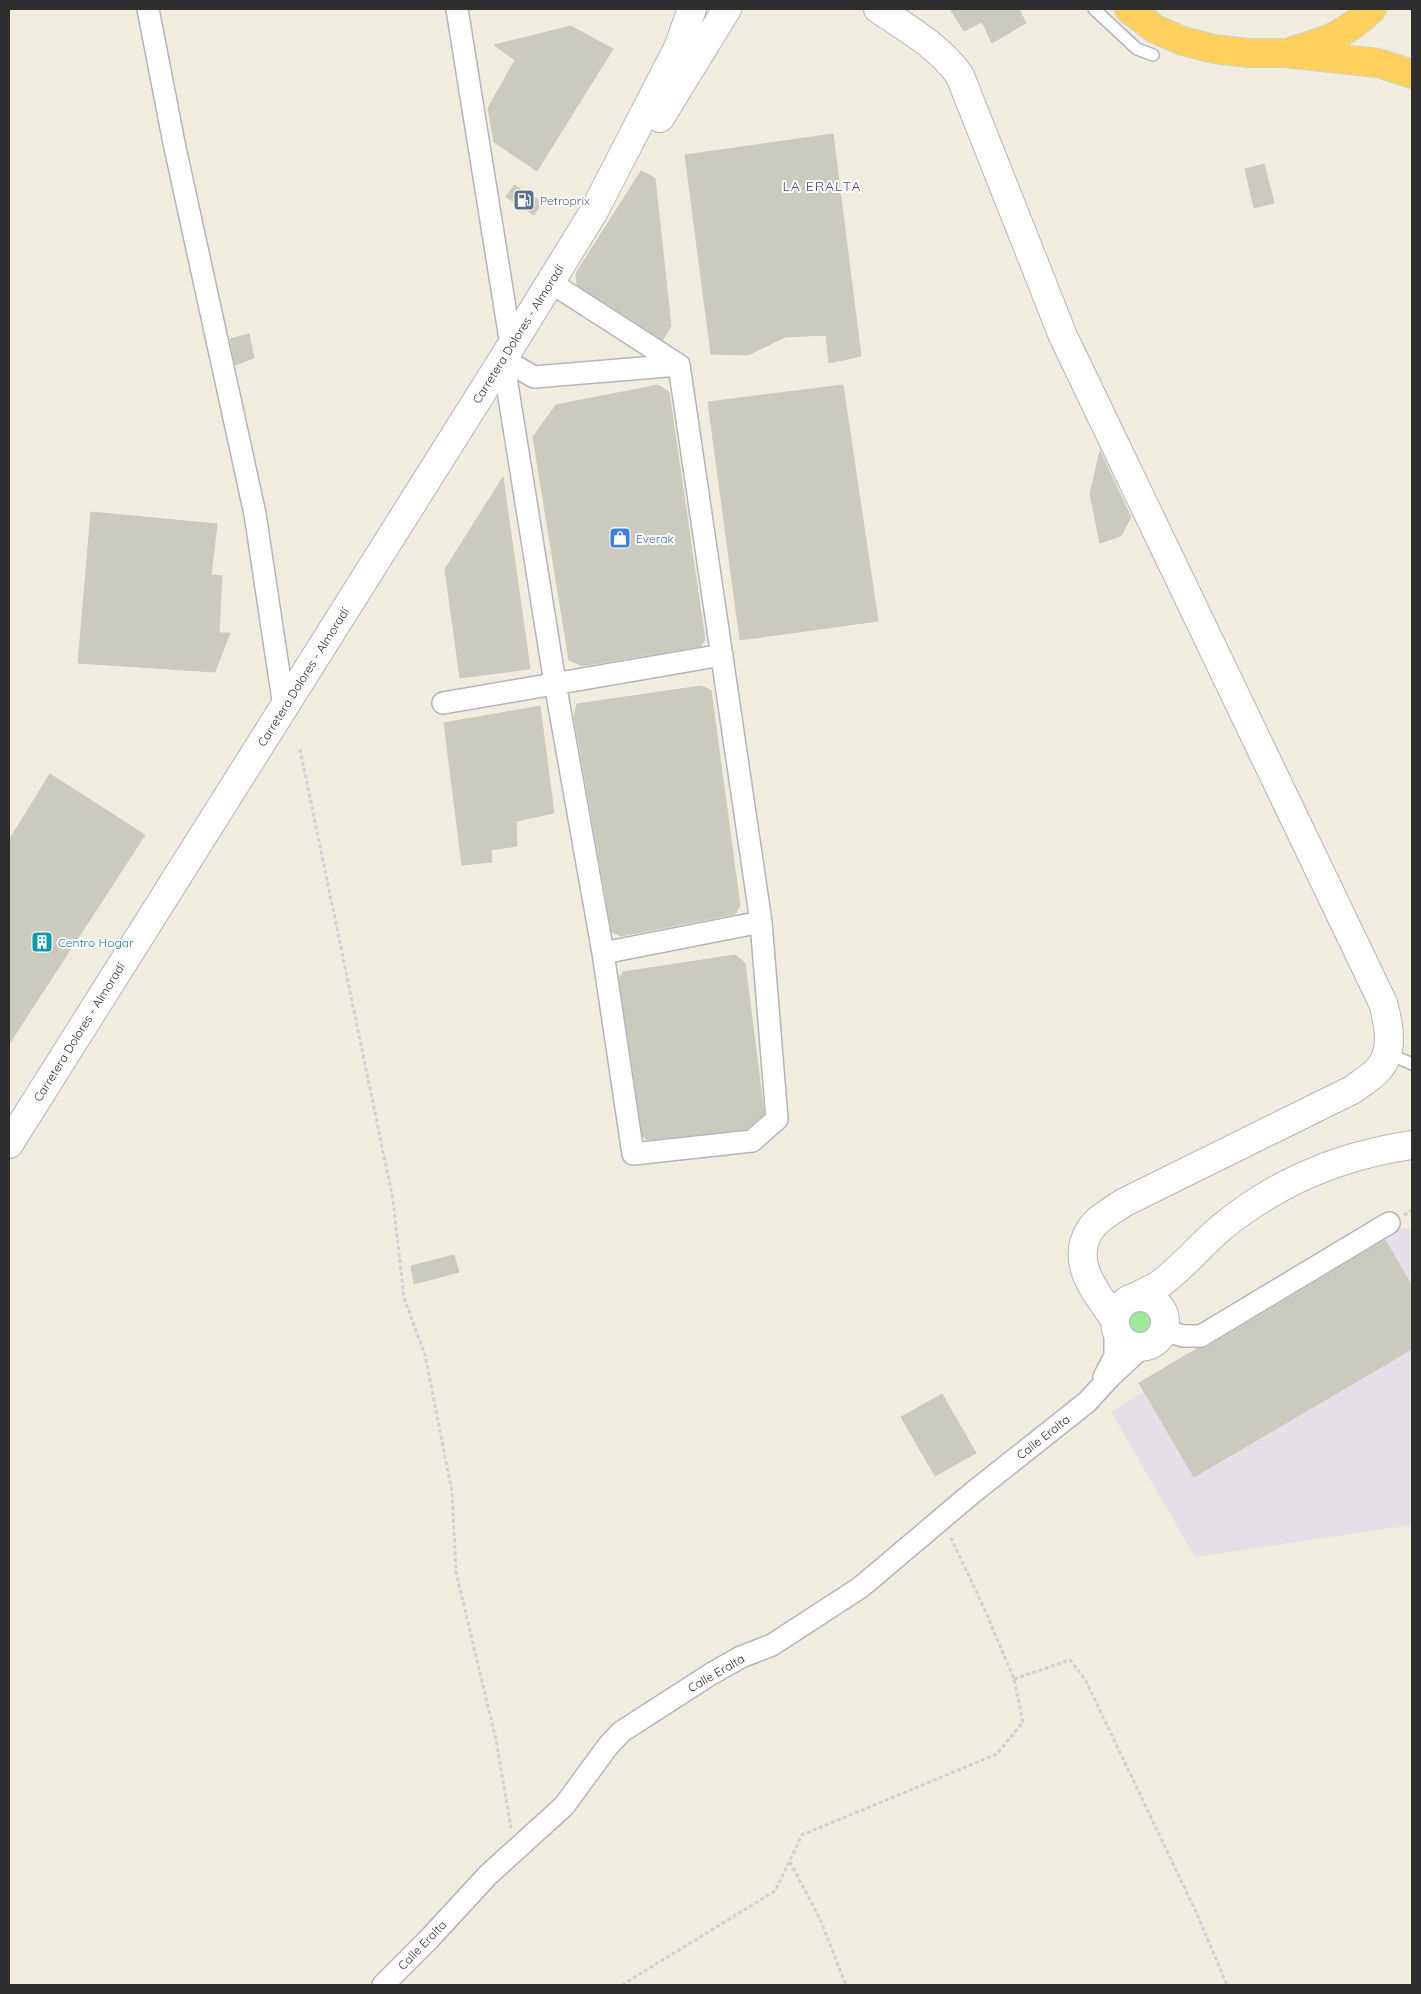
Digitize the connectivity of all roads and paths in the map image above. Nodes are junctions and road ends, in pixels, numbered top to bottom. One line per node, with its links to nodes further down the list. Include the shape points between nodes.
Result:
1 (148, 9): 19 (street, via 255,514)
2 (457, 9): 14 (street)
3 (692, 9): 12 (street, Carretera Dolores - Almoradí, via 678,48)
4 (727, 9): 12 (street, Carretera Dolores - Almoradí, via 629,168)
5 (878, 9): 23 (street, via 939,52 960,76 1063,336 1383,1003 1389,1028)
6 (1094, 9): 10 (lane, via 1137,49)
7 (1129, 9): 9 (highway, via 1155,29 1183,41 1214,49)
8 (1372, 9): 9 (highway, via 1328,41)
9 (1284, 53): 11 (highway, via 1378,64)
10 (1153, 55)
11 (1412, 74)
12 (592, 213): 13 (street, Carretera Dolores - Almoradí)
13 (550, 282): 14 (street, Carretera Dolores - Almoradí); 15 (street)
14 (507, 352): 15 (street, via 534,376); 17 (street); 19 (street, Carretera Dolores - Almoradí)
15 (679, 365): 16 (street)
16 (722, 654): 17 (street); 21 (street)
17 (556, 683): 18 (street); 22 (street)
18 (443, 703)
19 (284, 706): 25 (street, Carretera Dolores - Almoradí)
20 (300, 749): 35 (path, via 393,1200 404,1298 425,1355 452,1492 456,1572 496,1740)
21 (762, 922): 22 (street); 22 (street, via 777,1119 752,1141 633,1154)
22 (603, 953)
23 (1387, 1053): 24 (lane); 29 (street, via 1378,1070 1352,1090 1123,1203 1090,1229 1081,1255 1083,1268 1089,1280)
24 (1412, 1064)
25 (9, 1142)
26 (1412, 1146): 28 (street, via 1322,1167 1292,1181 1258,1200)
27 (1389, 1223): 30 (street, via 1201,1336 1183,1336)
28 (1192, 1254): 29 (street); 30 (street, via 1169,1297)
29 (1123, 1312): 30 (street, via 1148,1298 1160,1307); 31 (street, via 1123,1341); 32 (street, via 1115,1356)
30 (1164, 1322): 31 (street, via 1156,1342)
31 (1142, 1348): 32 (street)
32 (1087, 1402): 33 (street, Calle Eralta)
33 (942, 1520): 34 (path); 35 (street, Calle Eralta, via 818,1617 772,1645 711,1674 621,1732 564,1806)
34 (1014, 1679): 36 (path, via 1023,1722 997,1754 802,1836); 40 (path, via 1070,1660 1085,1679 1196,1912)
35 (515, 1851): 37 (street, Calle Eralta)
36 (790, 1861): 38 (path, via 775,1891); 39 (path, via 820,1919)
37 (383, 1985)
38 (622, 1985)
39 (846, 1985)
40 (1227, 1985)

